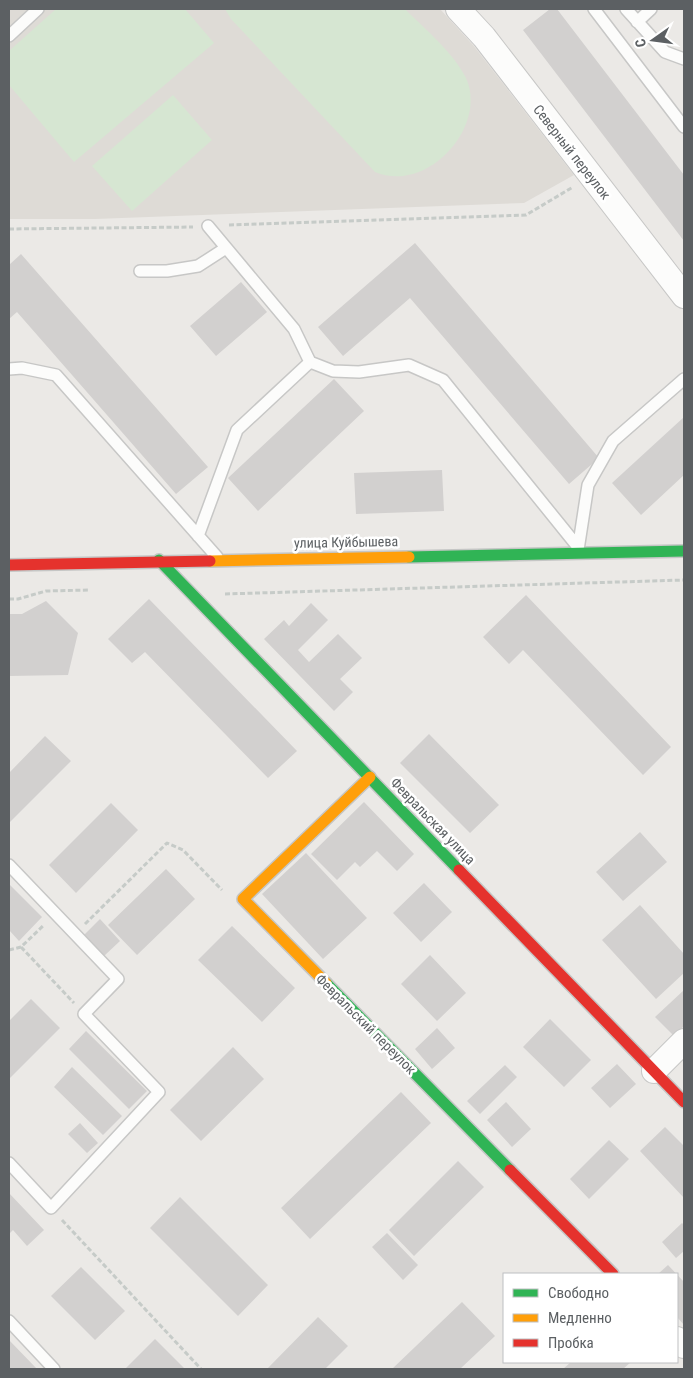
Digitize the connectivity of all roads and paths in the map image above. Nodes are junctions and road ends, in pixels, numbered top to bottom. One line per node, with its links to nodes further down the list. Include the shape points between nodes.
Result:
1 (38, 9): 7 (lane)
2 (458, 9): 10 (street, Северный переулок, via 484,37)
3 (594, 9): 9 (lane)
4 (626, 9): 6 (lane)
5 (651, 9): 6 (lane)
6 (637, 22): 8 (lane, via 665,52)
7 (9, 36)
8 (684, 58)
9 (684, 127)
10 (590, 176): 11 (path, via 526,215); 15 (street, Северный переулок)
11 (208, 226): 12 (path); 13 (lane)
12 (9, 230)
13 (226, 248): 14 (lane, via 198,266); 16 (lane, via 294,328)
14 (140, 271)
15 (684, 296)
16 (310, 362): 19 (lane, via 237,430); 20 (lane, via 333,371 359,372 409,365 443,380)
17 (9, 369): 19 (lane, via 22,368 56,375)
18 (684, 379): 20 (lane, via 613,442 588,485)
19 (198, 536): 22 (lane)
20 (578, 550): 21 (street, улица Куйбышева); 22 (street, улица Куйбышева)
21 (684, 551)
22 (219, 559): 23 (street, улица Куйбышева)
23 (160, 560): 24 (street, улица Куйбышева); 27 (street, Февральская улица)
24 (9, 565)
25 (684, 580): 27 (path, via 221,594)
26 (95, 590): 28 (path, via 46,591)
27 (190, 591): 29 (street, Февральская улица)
28 (9, 599)
29 (370, 777): 31 (street); 38 (street, Февральская улица)
30 (9, 865): 32 (lane)
31 (243, 899): 33 (path, via 228,897 183,850 167,843); 42 (street, Февральский переулок)
32 (57, 914): 33 (lane); 34 (path)
33 (76, 933): 36 (lane, via 118,979)
34 (21, 947): 35 (path); 36 (path)
35 (9, 950)
36 (84, 1014): 41 (lane, via 159,1092)
37 (684, 1041): 38 (street)
38 (654, 1071): 39 (street, Февральская улица)
39 (684, 1102)
40 (9, 1163): 41 (lane)
41 (51, 1208): 45 (path)
42 (612, 1273)
43 (9, 1321): 44 (lane)
44 (54, 1369)
45 (201, 1369)

